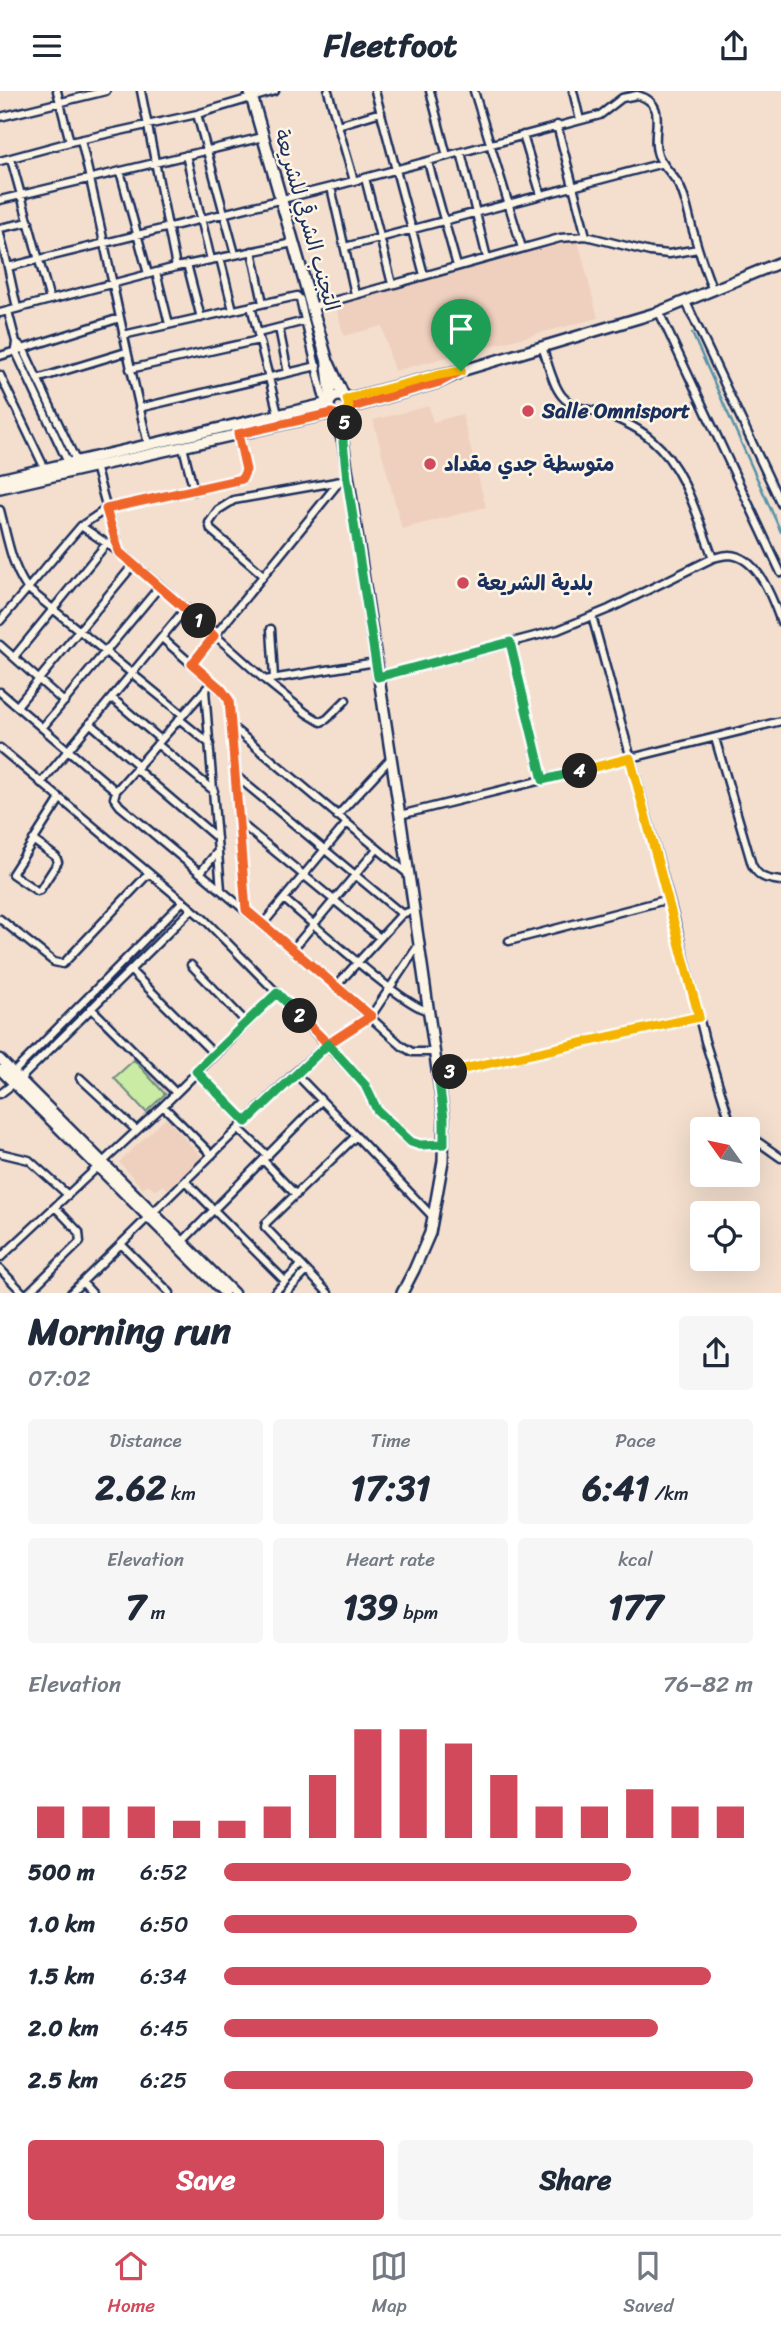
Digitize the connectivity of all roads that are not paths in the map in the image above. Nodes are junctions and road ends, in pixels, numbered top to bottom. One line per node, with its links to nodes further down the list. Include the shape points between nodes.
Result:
1 (57, 91): 12 (street)
2 (106, 91): 12 (street)
3 (141, 91): 19 (street)
4 (275, 91): 10 (street)
5 (328, 91): 17 (street)
6 (375, 91): 13 (street)
7 (430, 91): 28 (street)
8 (474, 91): 24 (street)
9 (573, 91): 16 (street)
10 (251, 94): 14 (street); 21 (main road, التجنب الشرقي للشريعة)
11 (627, 94): 16 (street, via 600,115); 33 (street, via 645,97 656,110 655,144)
12 (60, 102): 15 (street); 23 (street)
13 (381, 112): 17 (street); 34 (street)
14 (197, 114): 19 (street); 25 (street)
15 (0, 117)
16 (580, 120): 18 (street)
17 (338, 125): 38 (street)
18 (557, 125): 20 (street); 39 (street)
19 (148, 126): 22 (street); 31 (street)
20 (523, 135): 24 (street); 42 (street)
21 (263, 137): 25 (street); 43 (main road, التجنب الشرقي للشريعة)
22 (81, 140): 23 (street); 36 (street)
23 (70, 142): 29 (street)
24 (491, 144): 26 (street); 45 (street)
25 (208, 150): 27 (street); 46 (street)
26 (461, 152): 28 (street); 47 (street)
27 (186, 155): 31 (street); 48 (street)
28 (447, 156): 32 (street)
29 (11, 159): 30 (street); 41 (street)
30 (0, 161)
31 (155, 162): 35 (street); 51 (street)
32 (428, 162): 34 (street); 49 (street)
33 (663, 163): 39 (street); 62 (street, via 684,196)
34 (397, 170): 37 (street); 53 (street)
35 (120, 171): 36 (street); 55 (street)
36 (90, 178): 41 (street); 58 (street)
37 (365, 178): 38 (street); 57 (street)
38 (354, 181): 40 (street)
39 (572, 186): 42 (street); 56 (street)
40 (331, 187): 43 (street); 60 (street)
41 (21, 195): 44 (street); 50 (street)
42 (541, 195): 45 (street)
43 (280, 198): 46 (street); 59 (main road, التجنب الشرقي للشريعة)
44 (0, 200)
45 (508, 204): 47 (street); 61 (street)
46 (224, 212): 48 (street); 64 (street)
47 (475, 212): 49 (street); 66 (street)
48 (202, 218): 51 (street); 68 (street)
49 (444, 221): 53 (street); 71 (street)
50 (29, 222): 52 (street); 67 (street)
51 (168, 227): 55 (street); 73 (street)
52 (0, 228)
53 (411, 230): 57 (street); 75 (street)
54 (0, 234): 72 (street)
55 (136, 235): 58 (street); 74 (street)
56 (586, 236): 61 (street); 62 (street, via 650,252)
57 (379, 238): 60 (street); 77 (street)
58 (106, 242): 67 (street); 76 (street)
59 (293, 243): 63 (street); 84 (main road, التجنب الشرقي للشريعة)
60 (345, 247): 79 (street)
61 (522, 248): 66 (street)
62 (698, 249): 78 (street)
63 (252, 251): 64 (street); 82 (street)
64 (235, 254): 65 (street)
65 (220, 258): 68 (street); 86 (street)
66 (487, 258): 71 (street)
67 (40, 260): 72 (street); 80 (street)
68 (211, 260): 70 (street)
69 (781, 262): 78 (main road)
70 (187, 264): 73 (street); 90 (street)
71 (457, 266): 75 (street)
72 (8, 267): 85 (street)
73 (176, 267): 74 (street)
74 (152, 273): 76 (street); 93 (street)
75 (424, 275): 77 (street)
76 (114, 283): 80 (street); 91 (street)
77 (392, 284): 79 (street)
78 (713, 291): 81 (main road)
79 (355, 294): 84 (street)
80 (50, 300): 85 (street)
81 (686, 302): 88 (main road); 123 (street)
82 (264, 303): 83 (street); 92 (street, via 297,296)
83 (251, 306): 86 (street); 96 (street)
84 (312, 307): 101 (main road, التجنب الشرقي للشريعة)
85 (18, 309): 87 (street)
86 (233, 310): 90 (street)
87 (8, 311): 89 (street); 97 (street)
88 (659, 312): 98 (main road); 134 (street)
89 (0, 313)
90 (201, 317): 93 (street)
91 (120, 318): 95 (street); 97 (street)
92 (305, 321): 94 (street); 102 (street)
93 (169, 324): 95 (street)
94 (279, 328): 96 (street); 104 (street)
95 (123, 335): 99 (street)
96 (258, 337): 103 (street); 106 (street)
97 (18, 347): 100 (street); 107 (street); 117 (street)
98 (542, 347): 108 (main road, via 461,371 440,382); 132 (street, via 565,400 625,423 667,454)
99 (126, 352): 103 (street); 107 (street)
100 (0, 356)
101 (327, 361): 108 (main road, التجنب الشرقي للشريعة); 109 (main road, التجنب الشرقي للشريعة)
102 (317, 366): 104 (street); 109 (street)
103 (130, 369): 110 (street)
104 (288, 373): 106 (street)
105 (0, 375): 118 (street)
106 (268, 378): 110 (street); 111 (street)
107 (37, 379): 117 (street)
108 (347, 404): 109 (main road, via 337,396); 109 (main road, via 341,416); 113 (main road)
109 (330, 407): 111 (main road); 112 (main road); 113 (main road)
110 (139, 408): 114 (street)
111 (278, 414): 114 (main road)
112 (238, 434): 115 (main road); 124 (street, via 246,474 242,479)
113 (343, 442): 120 (main road)
114 (148, 444): 117 (main road)
115 (183, 447): 116 (main road); 124 (street)
116 (96, 466): 117 (main road); 126 (street)
117 (74, 467): 118 (main road); 122 (main road)
118 (45, 468): 119 (main road)
119 (0, 479)
120 (343, 481): 135 (street); 135 (street, via 234,500 218,509 209,523 211,530); 151 (main road)
121 (781, 484): 123 (street)
122 (0, 488)
123 (774, 489): 125 (street)
124 (194, 491): 126 (street)
125 (781, 504)
126 (106, 509): 128 (street); 131 (street)
127 (0, 510): 129 (street)
128 (81, 526): 130 (street); 137 (street)
129 (3, 534): 137 (street)
130 (107, 543): 131 (street); 139 (street)
131 (119, 552): 133 (street)
132 (713, 558): 140 (street); 142 (street, via 737,557 755,571 769,589)
133 (134, 564): 136 (street); 144 (street)
134 (781, 573)
135 (263, 575): 145 (street)
136 (160, 586): 138 (street); 149 (street)
137 (27, 588): 139 (street); 141 (street)
138 (186, 608): 145 (street); 146 (street)
139 (54, 610): 144 (street); 150 (street)
140 (592, 616): 147 (street); 176 (street)
141 (0, 621)
142 (781, 622)
143 (271, 629): 155 (street)
144 (79, 631): 149 (street); 156 (street)
145 (214, 636): 152 (street); 157 (street)
146 (162, 638): 152 (street); 153 (street)
147 (510, 642): 154 (street); 179 (street)
148 (0, 645): 150 (street)
149 (106, 653): 153 (street); 163 (street)
150 (14, 657): 156 (street)
151 (376, 662): 154 (main road); 155 (street)
152 (192, 664): 158 (street)
153 (131, 674): 161 (street); 165 (street)
154 (378, 677): 175 (main road)
155 (274, 678): 157 (street)
156 (39, 680): 163 (street); 164 (street)
157 (265, 680): 162 (street, via 321,722)
158 (212, 681): 159 (street); 168 (street, via 229,700)
159 (205, 689): 165 (street); 172 (street)
160 (0, 692): 164 (street)
161 (112, 698): 167 (street); 171 (street)
162 (346, 700)
163 (64, 702): 169 (street)
164 (17, 706): 169 (street)
165 (181, 717): 171 (street); 172 (street)
166 (781, 721): 170 (street)
167 (90, 723): 174 (street); 177 (street)
168 (231, 725): 178 (street); 185 (street)
169 (43, 728): 174 (street)
170 (715, 737): 176 (street); 198 (street, via 757,874)
171 (159, 742): 177 (street); 182 (street)
172 (210, 744): 182 (street)
173 (0, 748): 180 (street)
174 (69, 750): 180 (street); 181 (street)
175 (391, 758): 184 (main road); 185 (street)
176 (630, 758): 179 (street); 202 (street)
177 (137, 767): 181 (street); 188 (street)
178 (235, 775): 186 (street); 191 (street)
179 (543, 780): 184 (street)
180 (41, 783): 183 (street)
181 (116, 791): 194 (street, via 114,798 120,806)
182 (214, 792): 188 (street)
183 (60, 799): 189 (street); 193 (street)
184 (400, 815): 197 (main road)
185 (337, 816): 187 (street)
186 (239, 822): 195 (street); 205 (street)
187 (346, 824): 190 (street); 191 (street)
188 (217, 838): 192 (street)
189 (33, 840): 189 (street, via 12,876 37,891 58,862)
190 (377, 849): 196 (street); 197 (street)
191 (325, 850): 195 (street); 196 (street)
192 (218, 851): 194 (street); 199 (street)
193 (149, 873): 203 (street); 208 (street, via 62,964)
194 (200, 873): 199 (street)
195 (304, 874): 200 (street); 201 (street)
196 (355, 874): 201 (street); 207 (street)
197 (410, 875): 206 (main road)
198 (781, 881)
199 (221, 890): 205 (street)
200 (284, 899): 209 (street); 210 (street)
201 (334, 899): 210 (street); 211 (street)
202 (669, 899): 212 (street); 224 (street)
203 (183, 901): 204 (street); 235 (street)
204 (192, 909): 217 (street); 220 (street)
205 (246, 910): 209 (street)
206 (414, 910): 207 (street); 213 (main road)
207 (402, 914): 211 (street)
208 (0, 919)
209 (263, 924): 214 (street)
210 (314, 924): 214 (street); 215 (street)
211 (380, 938): 215 (street)
212 (509, 941)
213 (419, 944): 219 (street); 222 (main road)
214 (293, 949): 218 (street)
215 (359, 961): 218 (street); 219 (street)
216 (191, 965): 225 (street)
217 (130, 970): 221 (street); 228 (street)
218 (336, 986): 223 (street)
219 (391, 989): 222 (street); 223 (street)
220 (277, 993): 225 (street); 226 (street)
221 (91, 1008): 235 (street); 236 (street)
222 (429, 1011): 227 (main road)
223 (371, 1016): 226 (street); 227 (street, via 407,1050)
224 (699, 1017): 233 (street); 240 (street)
225 (246, 1023): 228 (street)
226 (328, 1044): 232 (street); 246 (street, via 365,1085 377,1110 411,1142)
227 (434, 1052): 233 (main road)
228 (214, 1054): 231 (street)
229 (0, 1059): 235 (street)
230 (0, 1070): 235 (street)
231 (196, 1071): 236 (street); 241 (street)
232 (295, 1073): 238 (street); 241 (street)
233 (438, 1075): 246 (main road)
234 (80, 1078): 243 (street)
235 (13, 1079): 237 (street); 251 (street)
236 (175, 1092): 239 (street)
237 (0, 1094)
238 (321, 1101): 244 (street); 250 (street)
239 (163, 1106): 243 (street); 248 (street)
240 (729, 1117)
241 (246, 1122): 242 (street)
242 (239, 1129): 248 (street); 250 (street)
243 (136, 1130): 251 (street)
244 (355, 1136): 254 (street); 258 (street)
245 (760, 1143): 249 (street)
246 (444, 1144): 258 (main road)
247 (0, 1153): 253 (street, via 29,1160)
248 (212, 1155): 252 (street)
249 (780, 1156)
250 (265, 1158): 254 (street); 256 (street)
251 (101, 1164): 253 (street); 257 (street)
252 (185, 1181): 256 (street); 257 (street)
253 (68, 1195): 255 (street)
254 (296, 1195): 262 (street, via 265,1227)
255 (55, 1207): 261 (street); 268 (street, via 79,1232 80,1242)
256 (215, 1210): 259 (street); 264 (street)
257 (152, 1215): 259 (street); 260 (street); 266 (street)
258 (433, 1217): 276 (main road)
259 (183, 1241): 272 (street)
260 (121, 1244): 265 (street); 271 (street)
261 (0, 1258)
262 (304, 1268): 264 (street); 274 (street); 275 (street)
263 (0, 1269): 267 (street)
264 (285, 1281): 273 (street)
265 (82, 1282): 269 (street); 270 (street)
266 (219, 1291)
267 (23, 1293)
268 (28, 1293)
269 (71, 1293)
270 (92, 1293)
271 (170, 1293)
272 (234, 1293)
273 (274, 1293)
274 (286, 1293)
275 (328, 1293)
276 (402, 1293)

